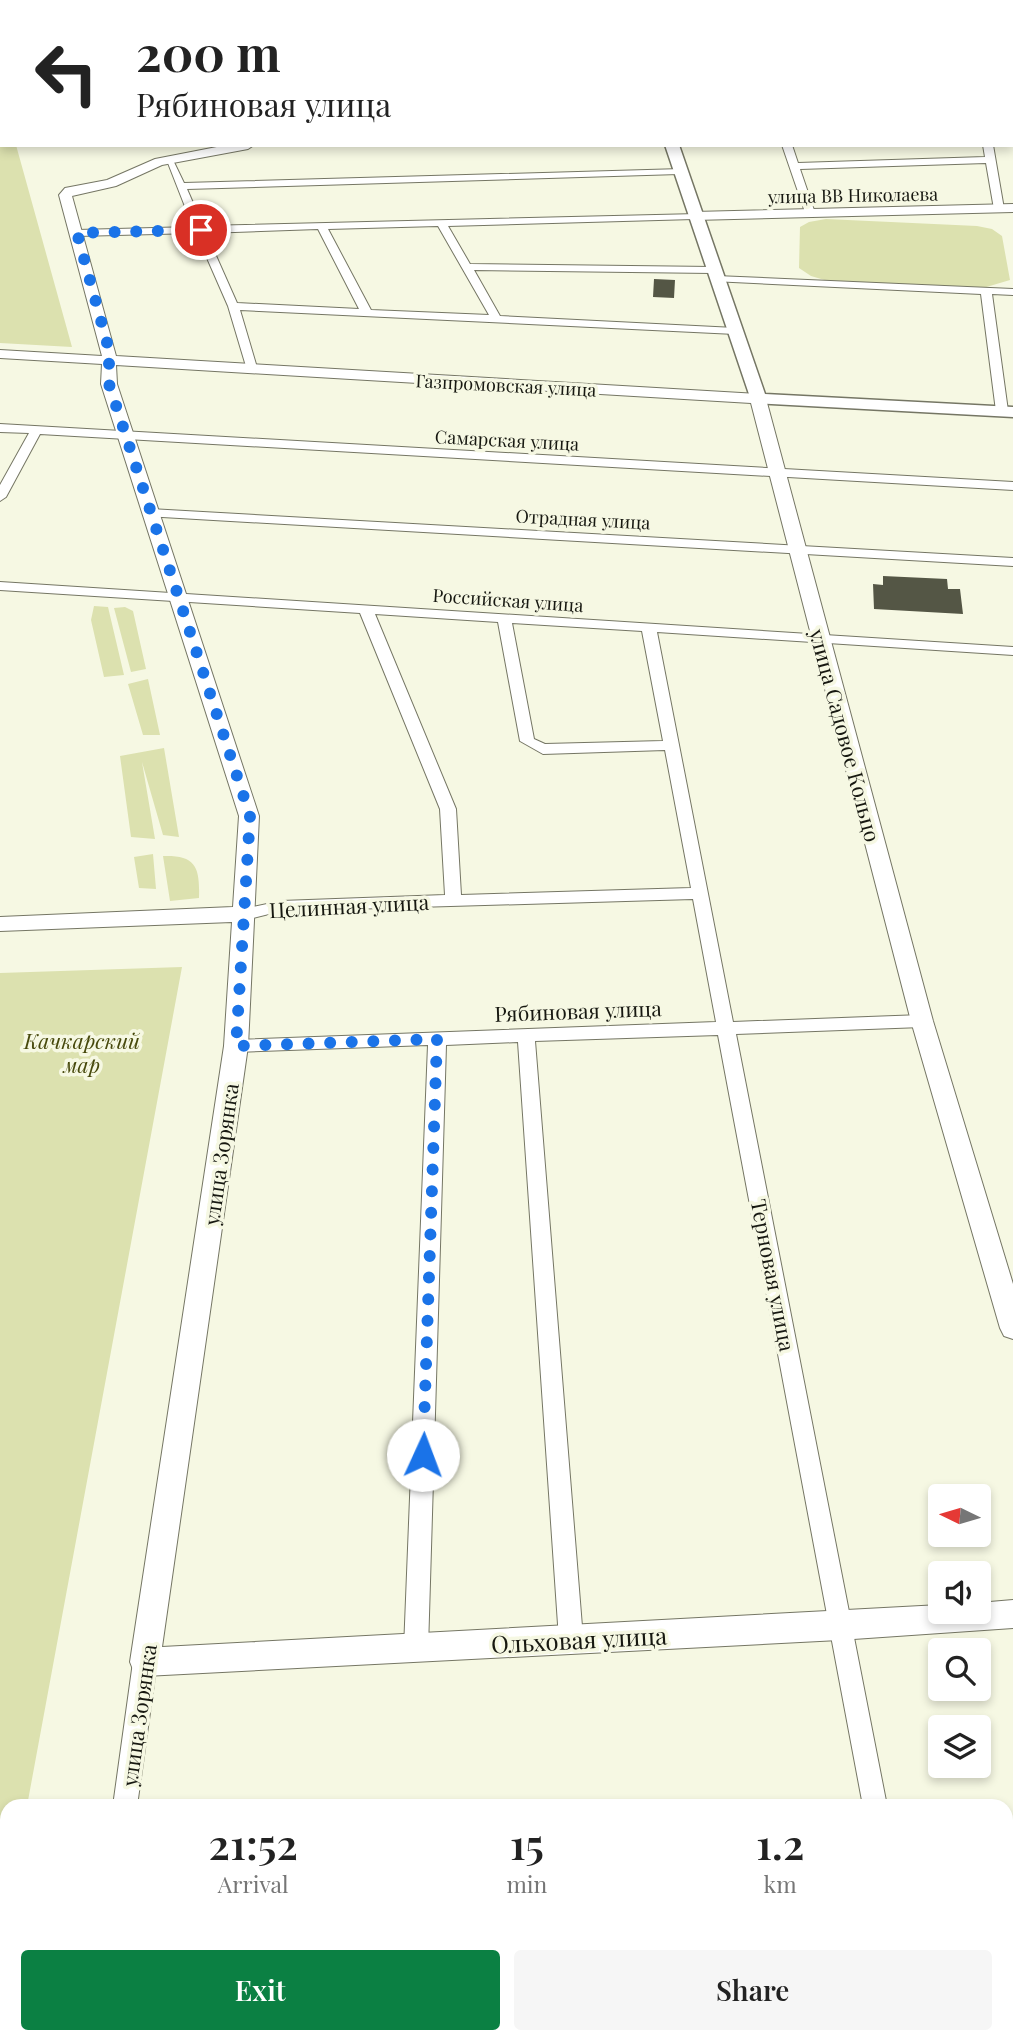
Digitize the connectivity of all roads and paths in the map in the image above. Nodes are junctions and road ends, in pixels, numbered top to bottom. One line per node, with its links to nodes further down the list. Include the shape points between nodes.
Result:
1 (237, 147): 5 (street)
2 (673, 147): 8 (main road, улица Садовое Кольцо)
3 (788, 147): 7 (street)
4 (988, 147): 6 (street)
5 (169, 160): 9 (street); 16 (street, улица Зорянка, via 111,183 70,191 65,195)
6 (991, 160): 7 (street); 10 (street)
7 (793, 166): 11 (street)
8 (679, 171): 9 (street); 12 (main road, улица Садовое Кольцо)
9 (181, 186): 15 (street)
10 (1006, 208): 11 (street, улица ВВ Николаева)
11 (810, 214): 12 (street, улица ВВ Николаева)
12 (694, 216): 13 (street); 18 (main road, улица Садовое Кольцо)
13 (441, 223): 14 (street); 17 (street)
14 (322, 226): 15 (street); 22 (street)
15 (201, 230): 16 (street); 21 (street)
16 (77, 233): 26 (street, улица Зорянка)
17 (465, 267): 18 (street); 23 (street)
18 (714, 275): 19 (street); 24 (main road, улица Садовое Кольцо)
19 (986, 291): 20 (street); 29 (street)
20 (1013, 292)
21 (233, 306): 22 (street); 27 (street)
22 (368, 313): 23 (street)
23 (497, 320): 24 (street)
24 (735, 331): 28 (main road, улица Садовое Кольцо)
25 (0, 354): 26 (street, Газпромовская улица)
26 (109, 362): 27 (street, Газпромовская улица); 32 (street, улица Зорянка, via 109,384)
27 (251, 371): 28 (street, Газпромовская улица)
28 (758, 398): 29 (main road, Газпромовская улица); 33 (street, улица Садовое Кольцо)
29 (1007, 411)
30 (0, 428): 31 (street, Самарская улица)
31 (37, 429): 32 (street, Самарская улица); 35 (street)
32 (125, 434): 33 (street, Самарская улица); 36 (street, улица Зорянка)
33 (776, 473): 34 (street, Самарская улица); 37 (street, улица Садовое Кольцо)
34 (1013, 486)
35 (0, 497)
36 (150, 513): 37 (street, Отрадная улица); 40 (street, улица Зорянка)
37 (799, 549): 38 (street, Отрадная улица); 45 (street, улица Садовое Кольцо)
38 (1013, 562)
39 (3, 586): 40 (street, Российская улица); 41 (street)
40 (180, 597): 42 (street, Российская улица); 50 (street, улица Зорянка, via 250,816)
41 (0, 602)
42 (366, 610): 43 (street, Российская улица); 49 (street, via 448,810)
43 (504, 619): 44 (street, Российская улица); 47 (street, via 527,741 543,749)
44 (649, 629): 45 (street, Российская улица); 47 (street, Терновая улица)
45 (820, 637): 46 (street, Российская улица); 52 (street, улица Садовое Кольцо)
46 (1013, 651)
47 (672, 745): 48 (street, Терновая улица)
48 (699, 893): 49 (street, Целинная улица); 53 (street, Терновая улица)
49 (453, 900): 50 (street, Целинная улица, via 281,906)
50 (245, 914): 51 (street, Целинная улица); 56 (street, улица Зорянка)
51 (0, 924)
52 (922, 1021): 53 (street, Рябиновая улица); 57 (street, улица Садовое Кольцо)
53 (728, 1027): 54 (street, Рябиновая улица); 59 (street, Терновая улица)
54 (526, 1035): 55 (street, Рябиновая улица); 60 (street)
55 (437, 1039): 56 (street, Рябиновая улица); 61 (street)
56 (236, 1046): 62 (street, улица Зорянка)
57 (1013, 1328)
58 (1013, 1614): 59 (street, Ольховая улица)
59 (839, 1626): 60 (street, Ольховая улица); 64 (street, Терновая улица)
60 (571, 1639): 61 (street, Ольховая улица)
61 (416, 1649): 62 (street, Ольховая улица)
62 (145, 1662): 63 (street, улица Зорянка)
63 (126, 1799)
64 (874, 1799)

